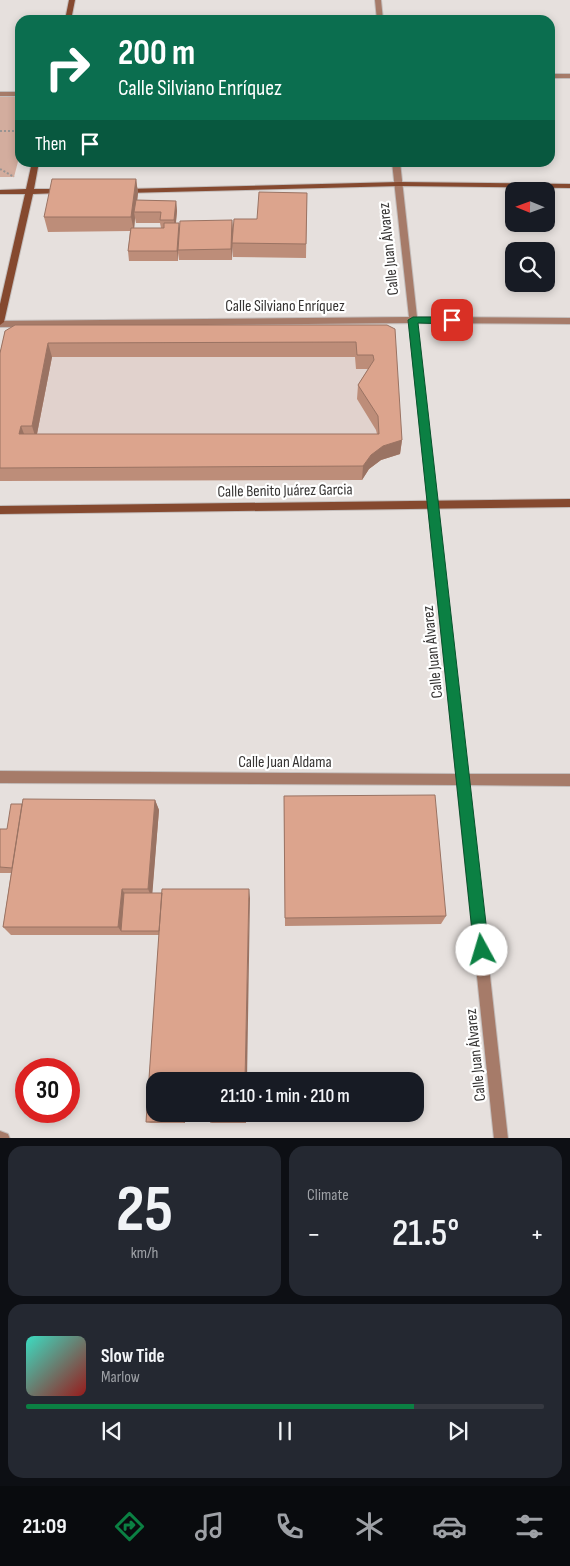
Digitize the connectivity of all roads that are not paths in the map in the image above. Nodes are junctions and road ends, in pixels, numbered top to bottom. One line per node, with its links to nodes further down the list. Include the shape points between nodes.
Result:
1 (72, 0): 3 (main road)
2 (378, 0): 4 (street)
3 (69, 15)
4 (380, 15)
5 (555, 76): 6 (street)
6 (570, 76)
7 (0, 94): 8 (street)
8 (15, 94)
9 (35, 167): 15 (main road)
10 (397, 167): 11 (street, Calle Juan Álvarez)
11 (399, 184): 12 (main road); 13 (main road); 17 (street, Calle Juan Álvarez)
12 (570, 186)
13 (114, 191)
14 (0, 192): 15 (main road)
15 (29, 192): 16 (main road); 19 (main road)
16 (67, 192)
17 (413, 320): 18 (street, Calle Silviano Enríquez); 19 (street, Calle Silviano Enríquez); 21 (street, Calle Juan Álvarez)
18 (570, 321)
19 (0, 323)
20 (570, 503): 21 (main road, Calle Benito Juárez Garcia)
21 (433, 504): 22 (main road, Calle Benito Juárez Garcia); 24 (street, Calle Juan Álvarez)
22 (0, 510)
23 (0, 776): 24 (street, Calle Juan Aldama)
24 (464, 779): 25 (street, Calle Juan Aldama); 26 (street, Calle Juan Álvarez)
25 (570, 780)
26 (501, 1138)

